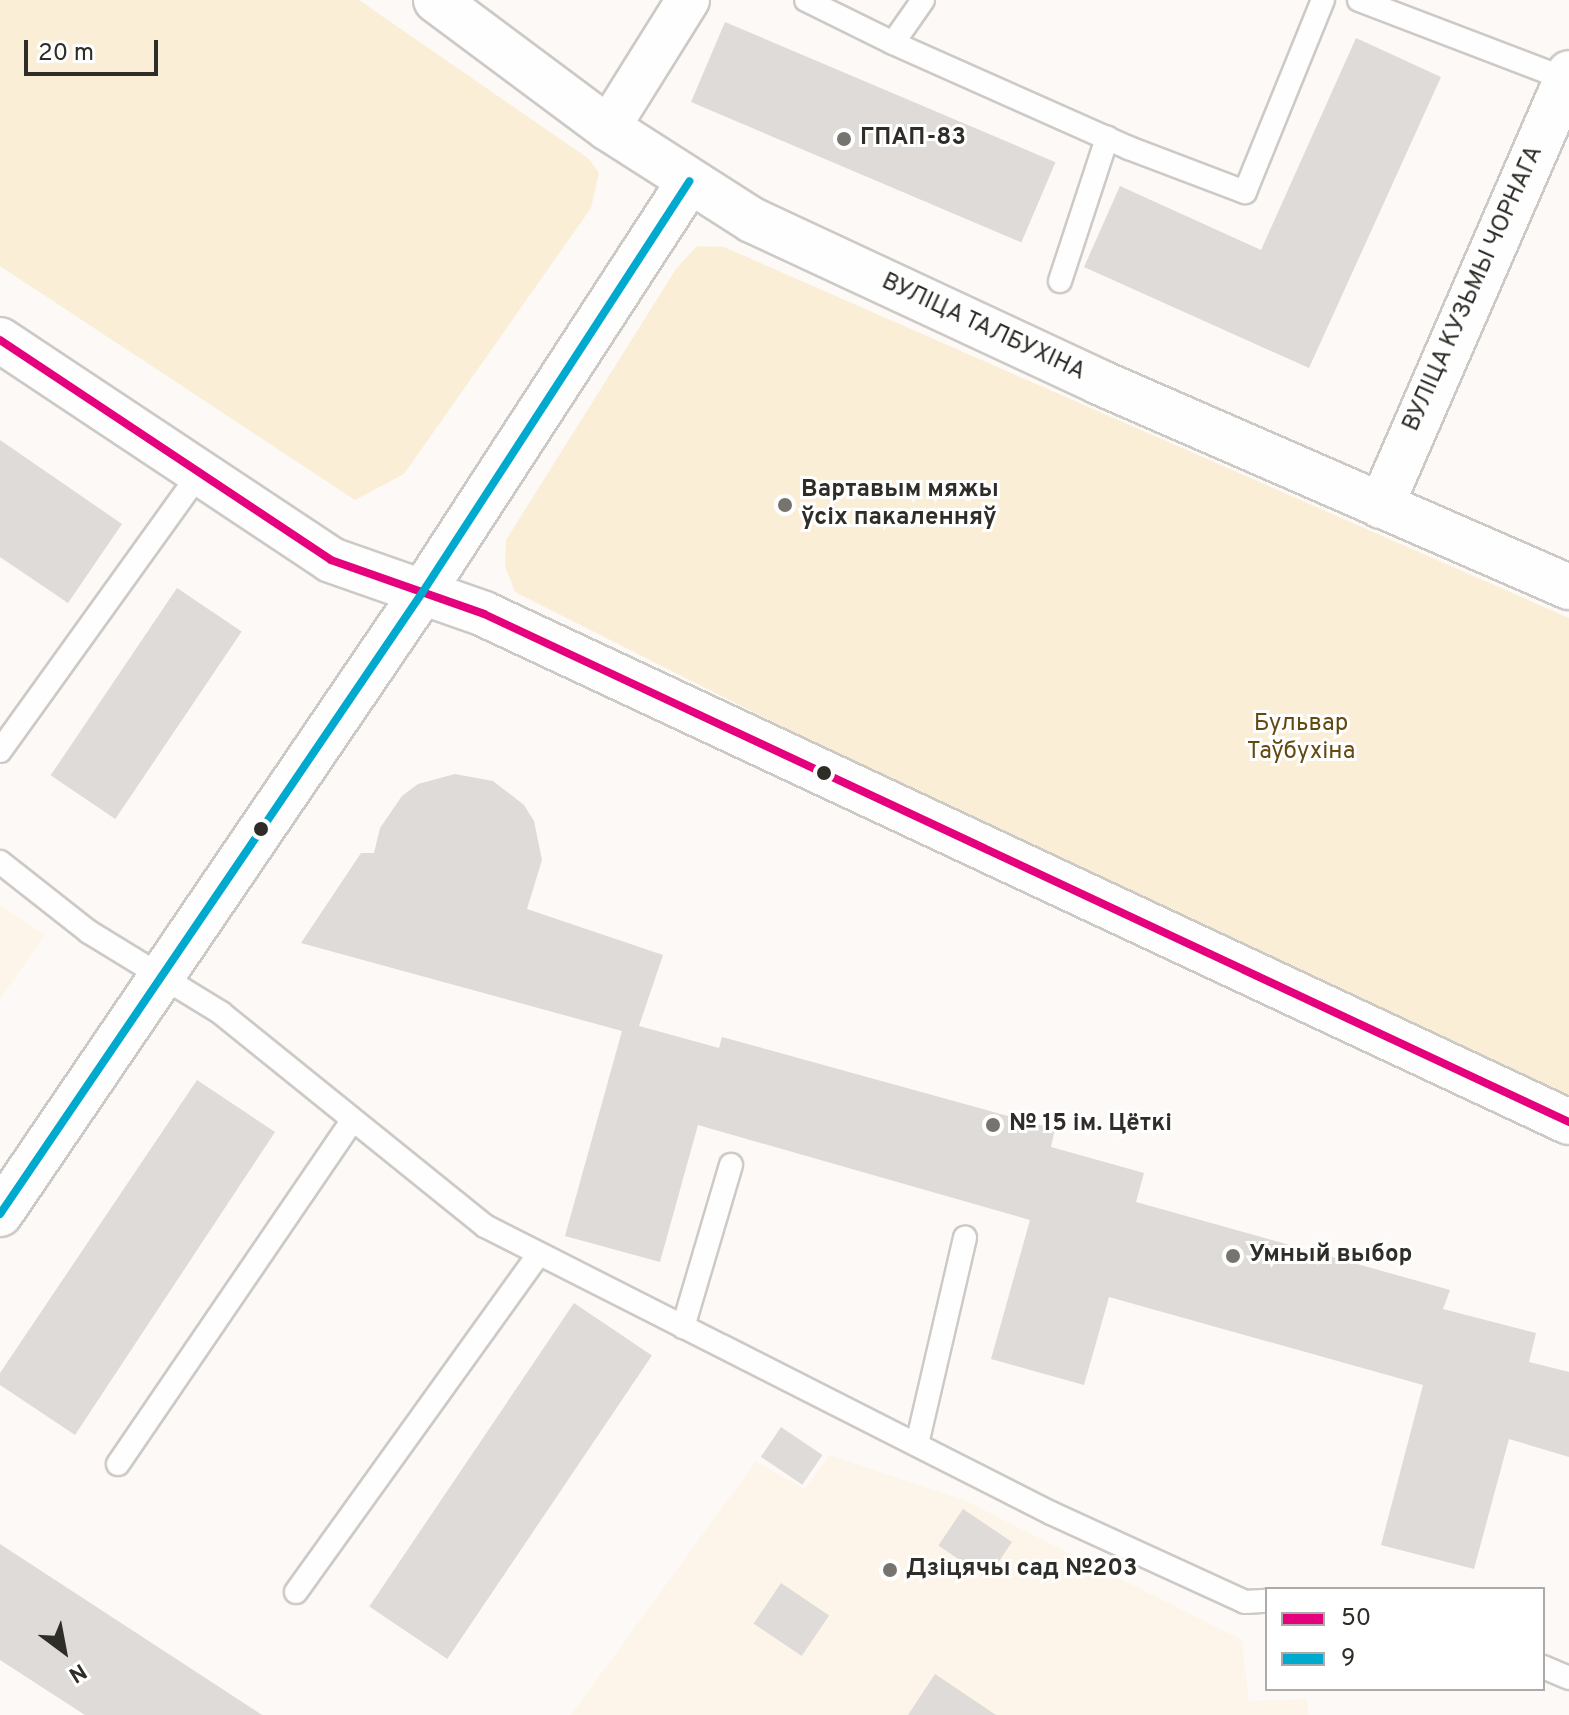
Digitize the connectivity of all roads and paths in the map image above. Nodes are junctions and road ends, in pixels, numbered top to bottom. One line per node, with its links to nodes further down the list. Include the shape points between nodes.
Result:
1 (436, 0): 9 (main road, ВУЛІЦА ТАЛБУХІНА)
2 (688, 0): 9 (street)
3 (806, 0): 7 (lane)
4 (923, 0): 7 (lane)
5 (1323, 0): 10 (lane, via 1245,192)
6 (1359, 0): 8 (lane)
7 (893, 43): 10 (lane)
8 (1565, 92): 15 (main road, ВУЛІЦА КУЗЬМЫ ЧОРНАГА)
9 (608, 128): 11 (main road, ВУЛІЦА ТАЛБУХІНА)
10 (1107, 138): 12 (lane)
11 (690, 181): 15 (main road, ВУЛІЦА ТАЛБУХІНА, via 766,227); 17 (main road)
12 (1060, 281)
13 (0, 340): 14 (main road)
14 (199, 474): 17 (main road, via 331,560); 18 (lane)
15 (1381, 506): 16 (main road, ВУЛІЦА ТАЛБУХІНА)
16 (1569, 587)
17 (422, 593): 20 (main road); 21 (main road, via 484,614)
18 (0, 751)
19 (0, 862): 20 (lane)
20 (160, 979): 22 (lane, via 221,1013); 24 (main road)
21 (1569, 1122)
22 (351, 1123): 26 (lane, via 485,1226); 29 (lane)
23 (731, 1165): 27 (lane)
24 (0, 1214)
25 (965, 1238): 28 (lane)
26 (537, 1257): 27 (lane); 30 (lane)
27 (683, 1327): 28 (lane)
28 (917, 1444): 31 (lane, via 1051,1513 1245,1602)
29 (118, 1464)
30 (296, 1592)
31 (1265, 1601)
32 (1545, 1668): 33 (lane)
33 (1569, 1678)

